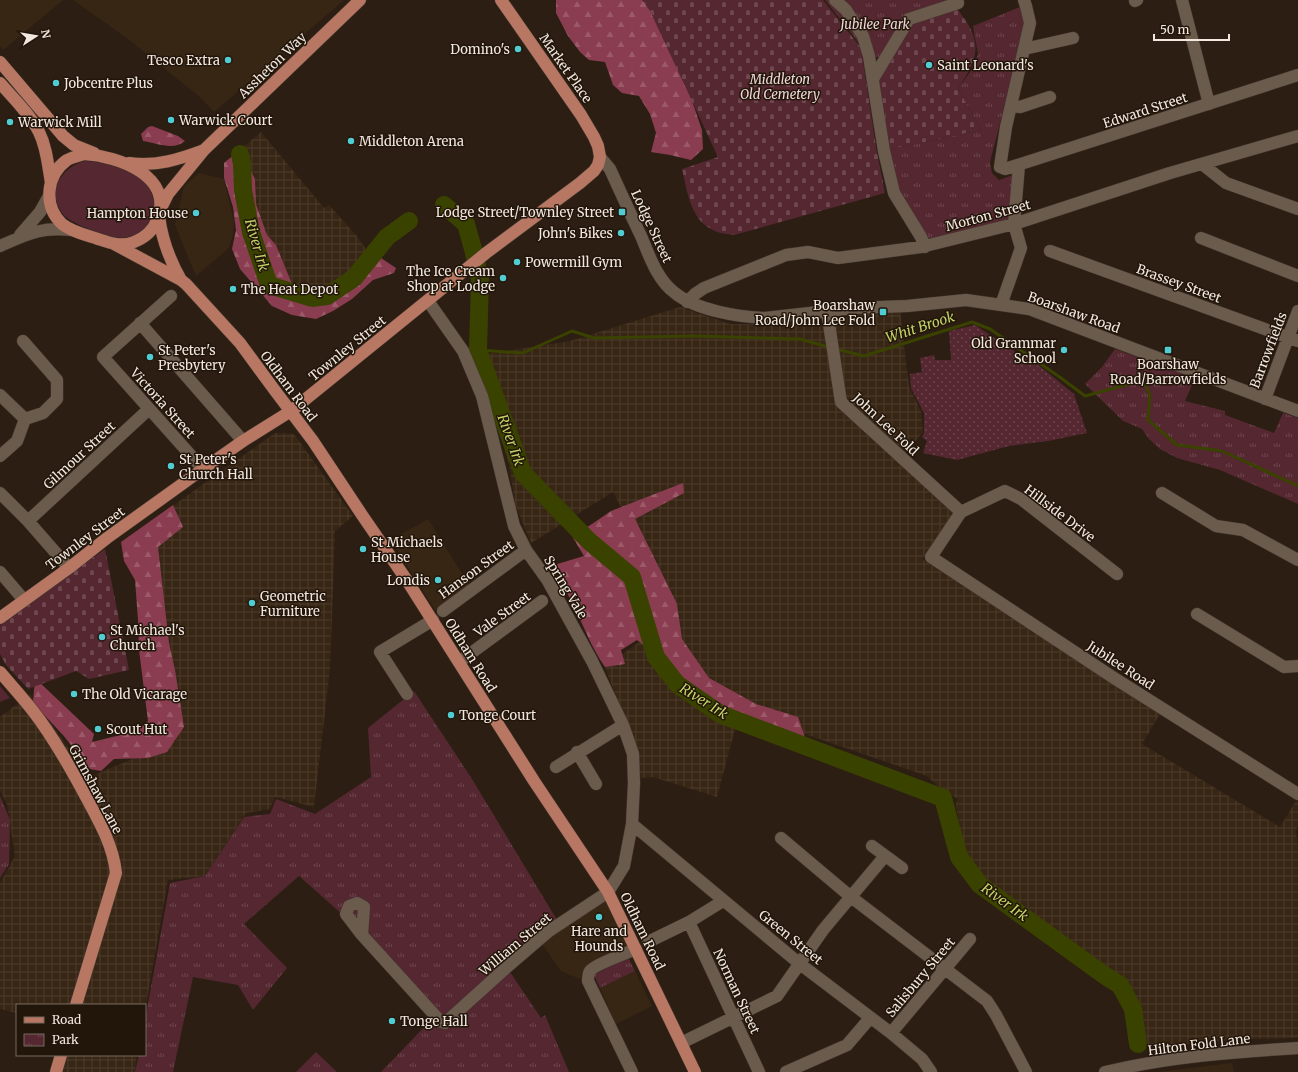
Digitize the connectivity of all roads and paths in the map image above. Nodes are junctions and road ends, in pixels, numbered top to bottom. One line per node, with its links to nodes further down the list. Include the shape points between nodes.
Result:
1 (360, 0): 17 (main road, Assheton Way)
2 (501, 0): 19 (main road, Market Place, via 581,115 594,137)
3 (835, 0): 11 (street, via 846,10 863,36)
4 (1024, 0): 8 (street, via 1030,23)
5 (1182, 0): 14 (street)
6 (958, 3): 11 (street, via 909,19)
7 (1073, 38): 8 (street)
8 (1024, 49): 15 (street)
9 (0, 62): 18 (main road, via 63,136 74,145)
10 (1298, 75): 14 (street, Edward Street)
11 (873, 79): 31 (street, via 884,151 894,193)
12 (0, 83): 23 (main road, via 39,132 47,156)
13 (1050, 98): 15 (street, via 1020,107)
14 (1209, 104): 22 (street, Edward Street)
15 (1011, 106): 22 (street, Edward Street, via 1000,167 1005,169)
16 (1298, 136): 21 (street, Morton Street)
17 (204, 150): 20 (main road, Assheton Way, via 152,164); 26 (main road, Assheton Way, via 168,194)
18 (98, 155): 20 (main road); 23 (main road, via 84,154 67,160 57,170)
19 (600, 156): 38 (main road, Townley Street, via 594,171 580,183); 39 (street, Lodge Street, via 610,169 664,282)
20 (118, 161): 26 (main road, via 148,176 158,191)
21 (1202, 164): 25 (street, via 1226,183); 27 (street, Morton Street)
22 (1019, 165): 27 (street)
23 (51, 183): 24 (main road)
24 (49, 196): 28 (main road, via 53,212); 30 (street)
25 (1298, 209)
26 (160, 213): 32 (main road, via 151,231 144,237 123,245); 36 (main road, Oldham Road, via 161,233 166,250)
27 (1014, 224): 31 (street, Morton Street); 40 (street, via 1021,248)
28 (72, 230): 30 (street, via 43,229); 32 (main road)
29 (1202, 238): 35 (street)
30 (17, 239): 33 (street)
31 (923, 242): 39 (street, Morton Street, via 838,258 808,252 786,255 704,288)
32 (114, 244): 36 (main road, Oldham Road)
33 (0, 246)
34 (1050, 251): 44 (street, Brassey Street)
35 (1298, 276)
36 (181, 280): 49 (main road, Oldham Road, via 240,343)
37 (171, 296): 43 (street)
38 (428, 301): 49 (main road, Townley Street); 59 (street, Spring Vale, via 463,351 482,396 514,526)
39 (687, 302): 41 (street, Boarshaw Road, via 706,309 752,317)
40 (1001, 305): 41 (street, Boarshaw Road, via 966,300); 47 (street, Boarshaw Road, via 1029,309)
41 (827, 311): 57 (street, John Lee Fold, via 841,402)
42 (1298, 311): 44 (street, Barrowfields)
43 (140, 323): 48 (street, Victoria Street, via 102,357); 52 (street)
44 (1293, 340): 47 (street, Barrowfields)
45 (23, 341): 51 (street, via 57,380 57,399 43,413)
46 (0, 395): 51 (street)
47 (1265, 399): 50 (street, Boarshaw Road)
48 (149, 409): 54 (street, Victoria Street); 58 (street, Gilmour Street)
49 (291, 411): 52 (main road, Townley Street); 69 (main road, Oldham Road)
50 (1298, 411)
51 (25, 419): 53 (street, via 17,441)
52 (243, 441): 54 (main road, Townley Street)
53 (0, 456)
54 (203, 469): 61 (main road, Townley Street)
55 (0, 493): 58 (street)
56 (1162, 493): 60 (street, via 1216,526 1243,530)
57 (961, 512): 63 (street, Hillside Drive, via 1005,492 1021,499); 78 (street, Jubilee Road, via 931,557 1114,678)
58 (28, 521): 61 (street)
59 (526, 550): 66 (street, Hanson Street); 74 (street, Spring Vale, via 548,581 592,661)
60 (1298, 560)
61 (69, 568): 64 (main road, Townley Street)
62 (0, 572): 64 (street)
63 (1117, 574)
64 (24, 600): 68 (main road, Townley Street)
65 (542, 601): 70 (street, Vale Street)
66 (443, 611)
67 (1197, 614): 71 (street, via 1284,667)
68 (0, 618)
69 (433, 620): 70 (main road, Oldham Road); 73 (street, via 380,652)
70 (459, 662): 84 (main road, Oldham Road)
71 (1298, 666)
72 (0, 672): 94 (main road, Grimshaw Lane, via 33,712 74,773 99,819 113,854 116,873)
73 (407, 694)
74 (623, 725): 75 (street); 79 (street, Spring Vale, via 633,754)
75 (577, 752): 76 (street); 77 (street)
76 (556, 767)
77 (596, 784)
78 (1298, 794)
79 (632, 824): 84 (street, Spring Vale, via 624,866); 86 (street, Green Street)
80 (781, 838): 85 (street)
81 (872, 846): 82 (street)
82 (885, 856): 83 (street); 85 (street)
83 (902, 868)
84 (608, 892): 88 (street, William Street, via 549,931 445,1022 441,1022); 91 (main road, Oldham Road)
85 (851, 897): 92 (street, via 823,930); 93 (street)
86 (723, 900): 87 (street); 92 (street, Green Street)
87 (689, 922): 90 (street); 95 (street, Norman Street)
88 (362, 935)
89 (970, 939): 93 (street, Salisbury Street)
90 (648, 942)
91 (636, 949): 98 (main road, Oldham Road); 102 (street, via 590,970 588,975 588,980)
92 (800, 964): 95 (street, via 777,996); 96 (street, Green Street)
93 (945, 968): 97 (street, Salisbury Street); 107 (street, via 987,1001)
94 (76, 1004)
95 (734, 1017): 98 (street); 104 (street, Norman Street)
96 (870, 1018): 97 (street, Green Street); 105 (street, via 847,1045)
97 (891, 1033): 106 (street, Green Street, via 922,1059)
98 (681, 1043): 103 (main road, Oldham Road)
99 (1298, 1048): 108 (street, Hilton Fold Lane, via 1179,1058)
100 (61, 1056): 101 (main road)
101 (56, 1072)
102 (632, 1072)
103 (695, 1072)
104 (759, 1072)
105 (786, 1072)
106 (932, 1072)
107 (1026, 1072)
108 (1105, 1072)

